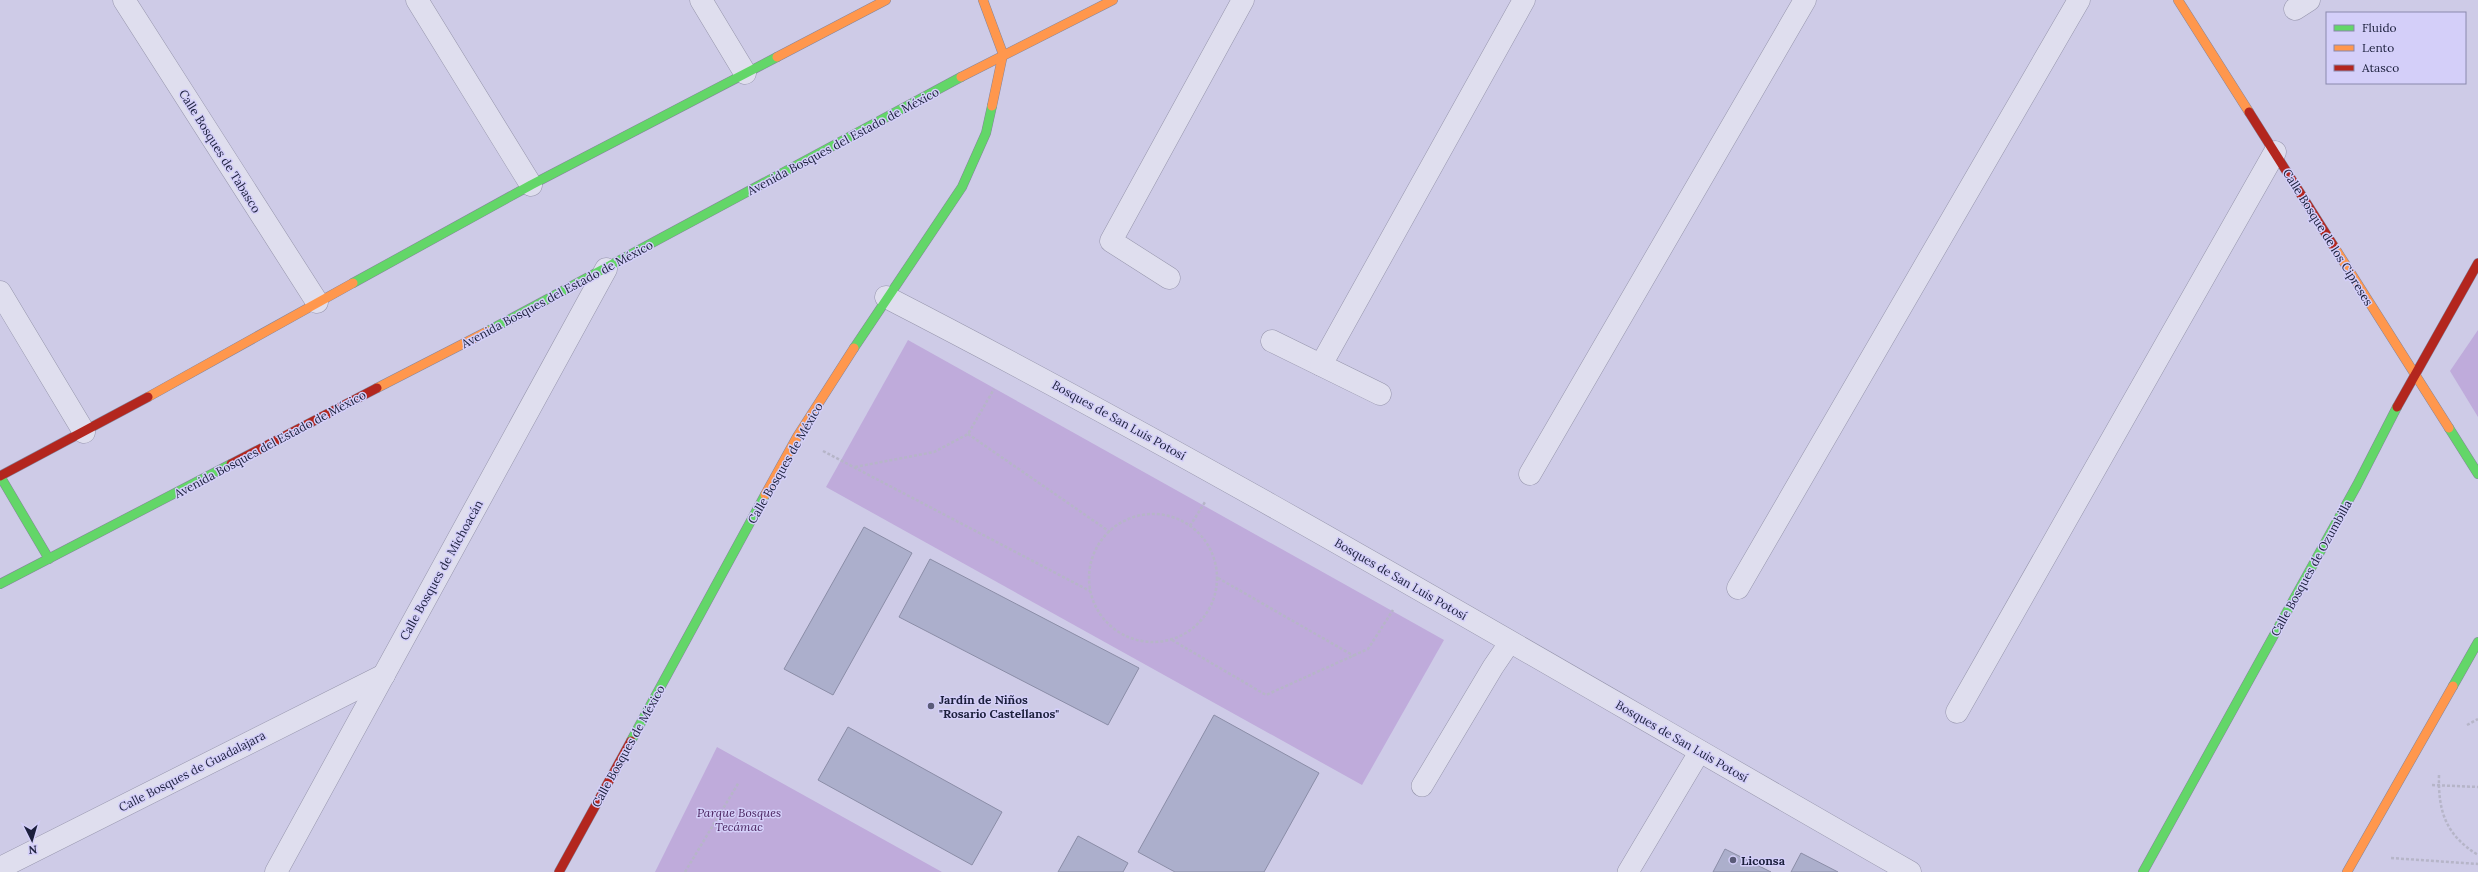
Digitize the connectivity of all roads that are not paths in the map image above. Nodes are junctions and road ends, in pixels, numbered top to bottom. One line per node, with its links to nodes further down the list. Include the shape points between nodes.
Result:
1 (124, 0): 21 (street, Calle Bosques de Tabasco)
2 (417, 0): 15 (street)
3 (701, 0): 13 (street)
4 (886, 0): 13 (street)
5 (983, 0): 12 (street)
6 (1111, 0): 12 (street, Avenida Bosques del Estado de México)
7 (1243, 0): 18 (street, via 1111,241)
8 (1524, 0): 23 (street)
9 (1805, 0): 27 (street)
10 (2079, 0): 32 (street)
11 (2178, 0): 14 (street, Calle Bosque de los Cipreses)
12 (1003, 54): 17 (street, Avenida Bosques del Estado de México); 20 (street, Calle Bosques de México, via 986,133 962,187)
13 (745, 73): 15 (street)
14 (2275, 152): 24 (street, Calle Bosque de los Cipreses); 36 (street)
15 (531, 185): 21 (street)
16 (2478, 263): 24 (street, Calle Bosques de Ozumbilla)
17 (606, 269): 30 (street, Avenida Bosques del Estado de México); 35 (street, Calle Bosques de Michoacán)
18 (1169, 278)
19 (0, 292): 26 (street)
20 (886, 297): 33 (street, Bosques de San Luis Potosí, via 1011,361 1221,476); 41 (street, Calle Bosques de México, via 797,437)
21 (317, 302): 26 (street)
22 (1272, 341): 23 (street)
23 (1322, 365): 25 (street)
24 (2414, 374): 28 (street, Calle Bosque de los Cipreses); 44 (street, Calle Bosques de Ozumbilla, via 2357,485)
25 (1380, 394)
26 (84, 432): 29 (street)
27 (1530, 474)
28 (2478, 474)
29 (0, 476): 30 (street)
30 (49, 559): 31 (street, Avenida Bosques del Estado de México)
31 (0, 584)
32 (1738, 588)
33 (1510, 642): 37 (street, Bosques de San Luis Potosí); 38 (lane)
34 (2478, 642): 45 (street)
35 (384, 675): 39 (street, Calle Bosques de Guadalajara); 40 (street, Calle Bosques de Michoacán)
36 (1957, 712)
37 (1700, 751): 42 (lane); 43 (street, Bosques de San Luis Potosí)
38 (1422, 786)
39 (0, 868)
40 (276, 872)
41 (559, 872)
42 (1628, 872)
43 (1910, 872)
44 (2143, 872)
45 (2347, 872)

